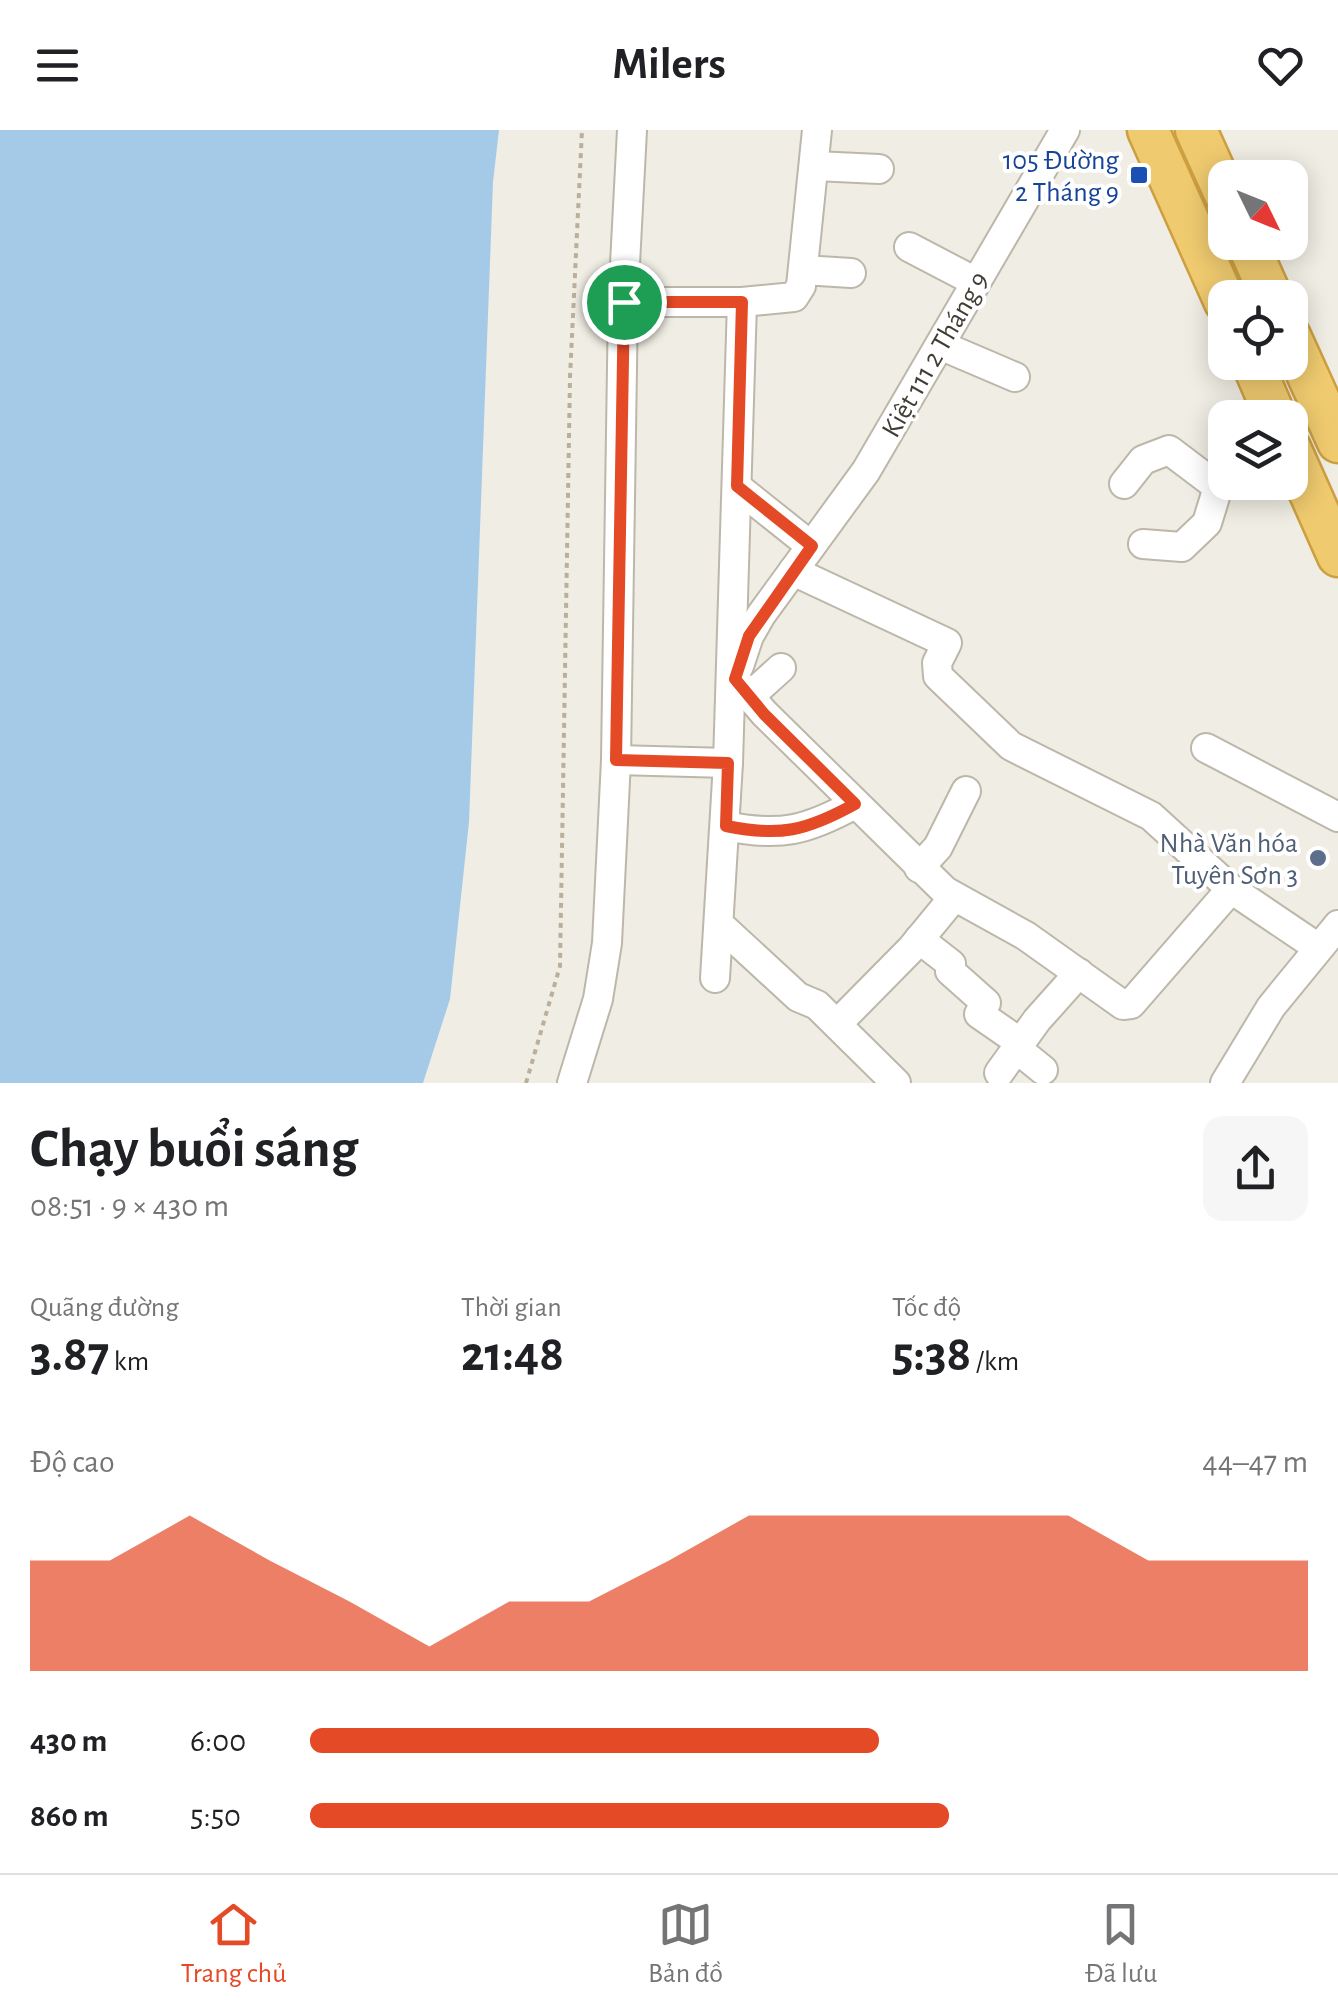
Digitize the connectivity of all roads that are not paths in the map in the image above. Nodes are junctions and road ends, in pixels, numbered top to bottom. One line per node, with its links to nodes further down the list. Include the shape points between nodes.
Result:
1 (632, 130): 14 (street)
2 (817, 130): 7 (street)
3 (1064, 130): 13 (street, Kiệt 111 2 Tháng 9)
4 (1148, 130): 12 (highway)
5 (1196, 130): 6 (highway)
6 (1210, 160)
7 (815, 166): 8 (street); 10 (street)
8 (879, 170)
9 (909, 247): 13 (street)
10 (803, 270): 11 (street); 15 (street, via 794,298)
11 (851, 274)
12 (1215, 280)
13 (976, 282): 16 (street, Kiệt 111 2 Tháng 9)
14 (624, 302): 15 (street); 32 (street)
15 (742, 302): 22 (street)
16 (940, 345): 18 (street); 26 (street, Kiệt 111 2 Tháng 9, via 866,471)
17 (1308, 376): 19 (highway)
18 (1015, 378)
19 (1338, 442)
20 (1208, 474): 21 (street, via 1169,450 1143,460)
21 (1124, 484)
22 (737, 486): 26 (street); 30 (street)
23 (1308, 488): 27 (highway)
24 (1216, 500): 25 (street, via 1207,523 1182,547)
25 (1143, 544)
26 (812, 546): 28 (street, Kiệt 111 2 Tháng 9)
27 (1338, 556)
28 (793, 571): 30 (street, Kiệt 111 2 Tháng 9, via 749,636); 39 (street, via 947,643 938,676 1012,746 1151,816)
29 (781, 668): 30 (street)
30 (738, 689): 33 (street); 35 (street)
31 (1206, 748): 36 (street)
32 (616, 760): 33 (street); 51 (street, via 603,979)
33 (728, 763): 37 (street)
34 (966, 791): 38 (street)
35 (855, 804): 37 (street, via 778,833); 38 (street)
36 (1338, 817)
37 (726, 826): 42 (street)
38 (920, 868): 40 (street)
39 (1231, 890): 44 (street); 45 (street, via 1130,1004)
40 (954, 897): 43 (street); 45 (street, via 1008,924)
41 (1338, 925): 44 (street)
42 (721, 926): 46 (street); 47 (street)
43 (918, 939): 47 (street); 48 (street, via 986,1003 979,1014)
44 (1317, 947): 53 (street)
45 (1078, 973): 48 (street)
46 (716, 978)
47 (837, 1024): 52 (street)
48 (1019, 1046): 49 (street); 50 (street)
49 (1042, 1070)
50 (999, 1073)
51 (572, 1083)
52 (896, 1083)
53 (1225, 1083)

